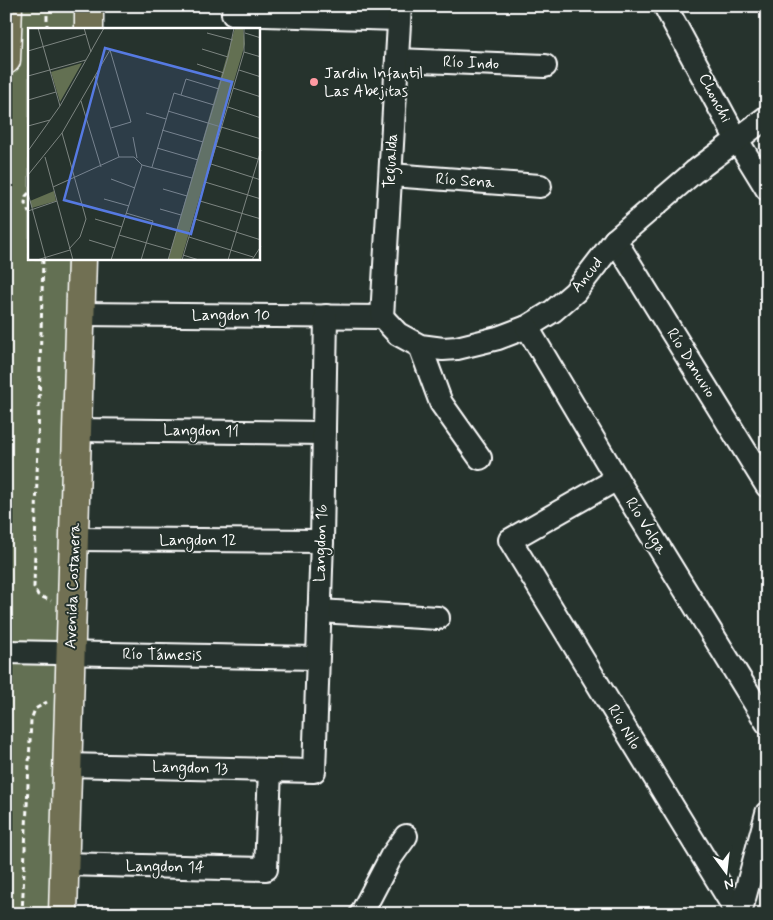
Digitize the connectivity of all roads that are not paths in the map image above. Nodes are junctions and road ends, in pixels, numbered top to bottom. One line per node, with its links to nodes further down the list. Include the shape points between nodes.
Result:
1 (8, 6): 7 (main road)
2 (89, 6): 6 (main road)
3 (666, 6): 11 (street, Chonchi)
4 (234, 10): 5 (street)
5 (400, 12): 8 (street, Tegualda)
6 (88, 28)
7 (6, 60)
8 (397, 60): 9 (street, Río Indo); 12 (street, Tegualda)
9 (545, 66)
10 (767, 117): 11 (street, Ancud)
11 (737, 140): 14 (street, Chonchi); 15 (street, Ancud, via 694,172)
12 (391, 175): 13 (street, Río Sena); 19 (street, Tegualda)
13 (540, 186)
14 (767, 188)
15 (615, 240): 20 (street, Ancud, via 575,292 553,312); 26 (street, Río Danuvio)
16 (82, 260): 17 (main road, Avenida Costanera)
17 (81, 314): 18 (street, Langdon 10); 22 (main road, Avenida Costanera)
18 (326, 316): 19 (street, Langdon 10); 23 (street, Langdon 16)
19 (382, 317): 21 (street, Ancud, via 398,334)
20 (528, 327): 21 (street, Ancud, via 457,348); 25 (street, Río Volga)
21 (420, 346): 24 (street, via 441,403)
22 (78, 430): 23 (street, Langdon 11); 27 (main road, Avenida Costanera)
23 (324, 433): 28 (street, Langdon 16)
24 (480, 458)
25 (617, 479): 34 (street, Río Volga); 43 (street, Río Nilo, via 510,540)
26 (767, 486)
27 (75, 539): 28 (street, Langdon 12); 32 (main road, Avenida Costanera)
28 (322, 541): 29 (street, Langdon 16)
29 (319, 611): 30 (street); 33 (street, Langdon 16)
30 (438, 618)
31 (6, 652): 32 (street, Río Támesis)
32 (72, 654): 33 (street, Río Támesis); 35 (main road, Avenida Costanera)
33 (317, 658): 37 (street, Langdon 16)
34 (767, 723)
35 (67, 765): 36 (street, Langdon 13); 40 (main road, Avenida Costanera)
36 (270, 770): 37 (street, Langdon 13); 40 (street, Langdon 14, via 266,869)
37 (314, 771)
38 (767, 812): 43 (street)
39 (406, 836): 42 (street)
40 (64, 864): 41 (main road, Avenida Costanera)
41 (63, 914)
42 (361, 914)
43 (739, 914)

